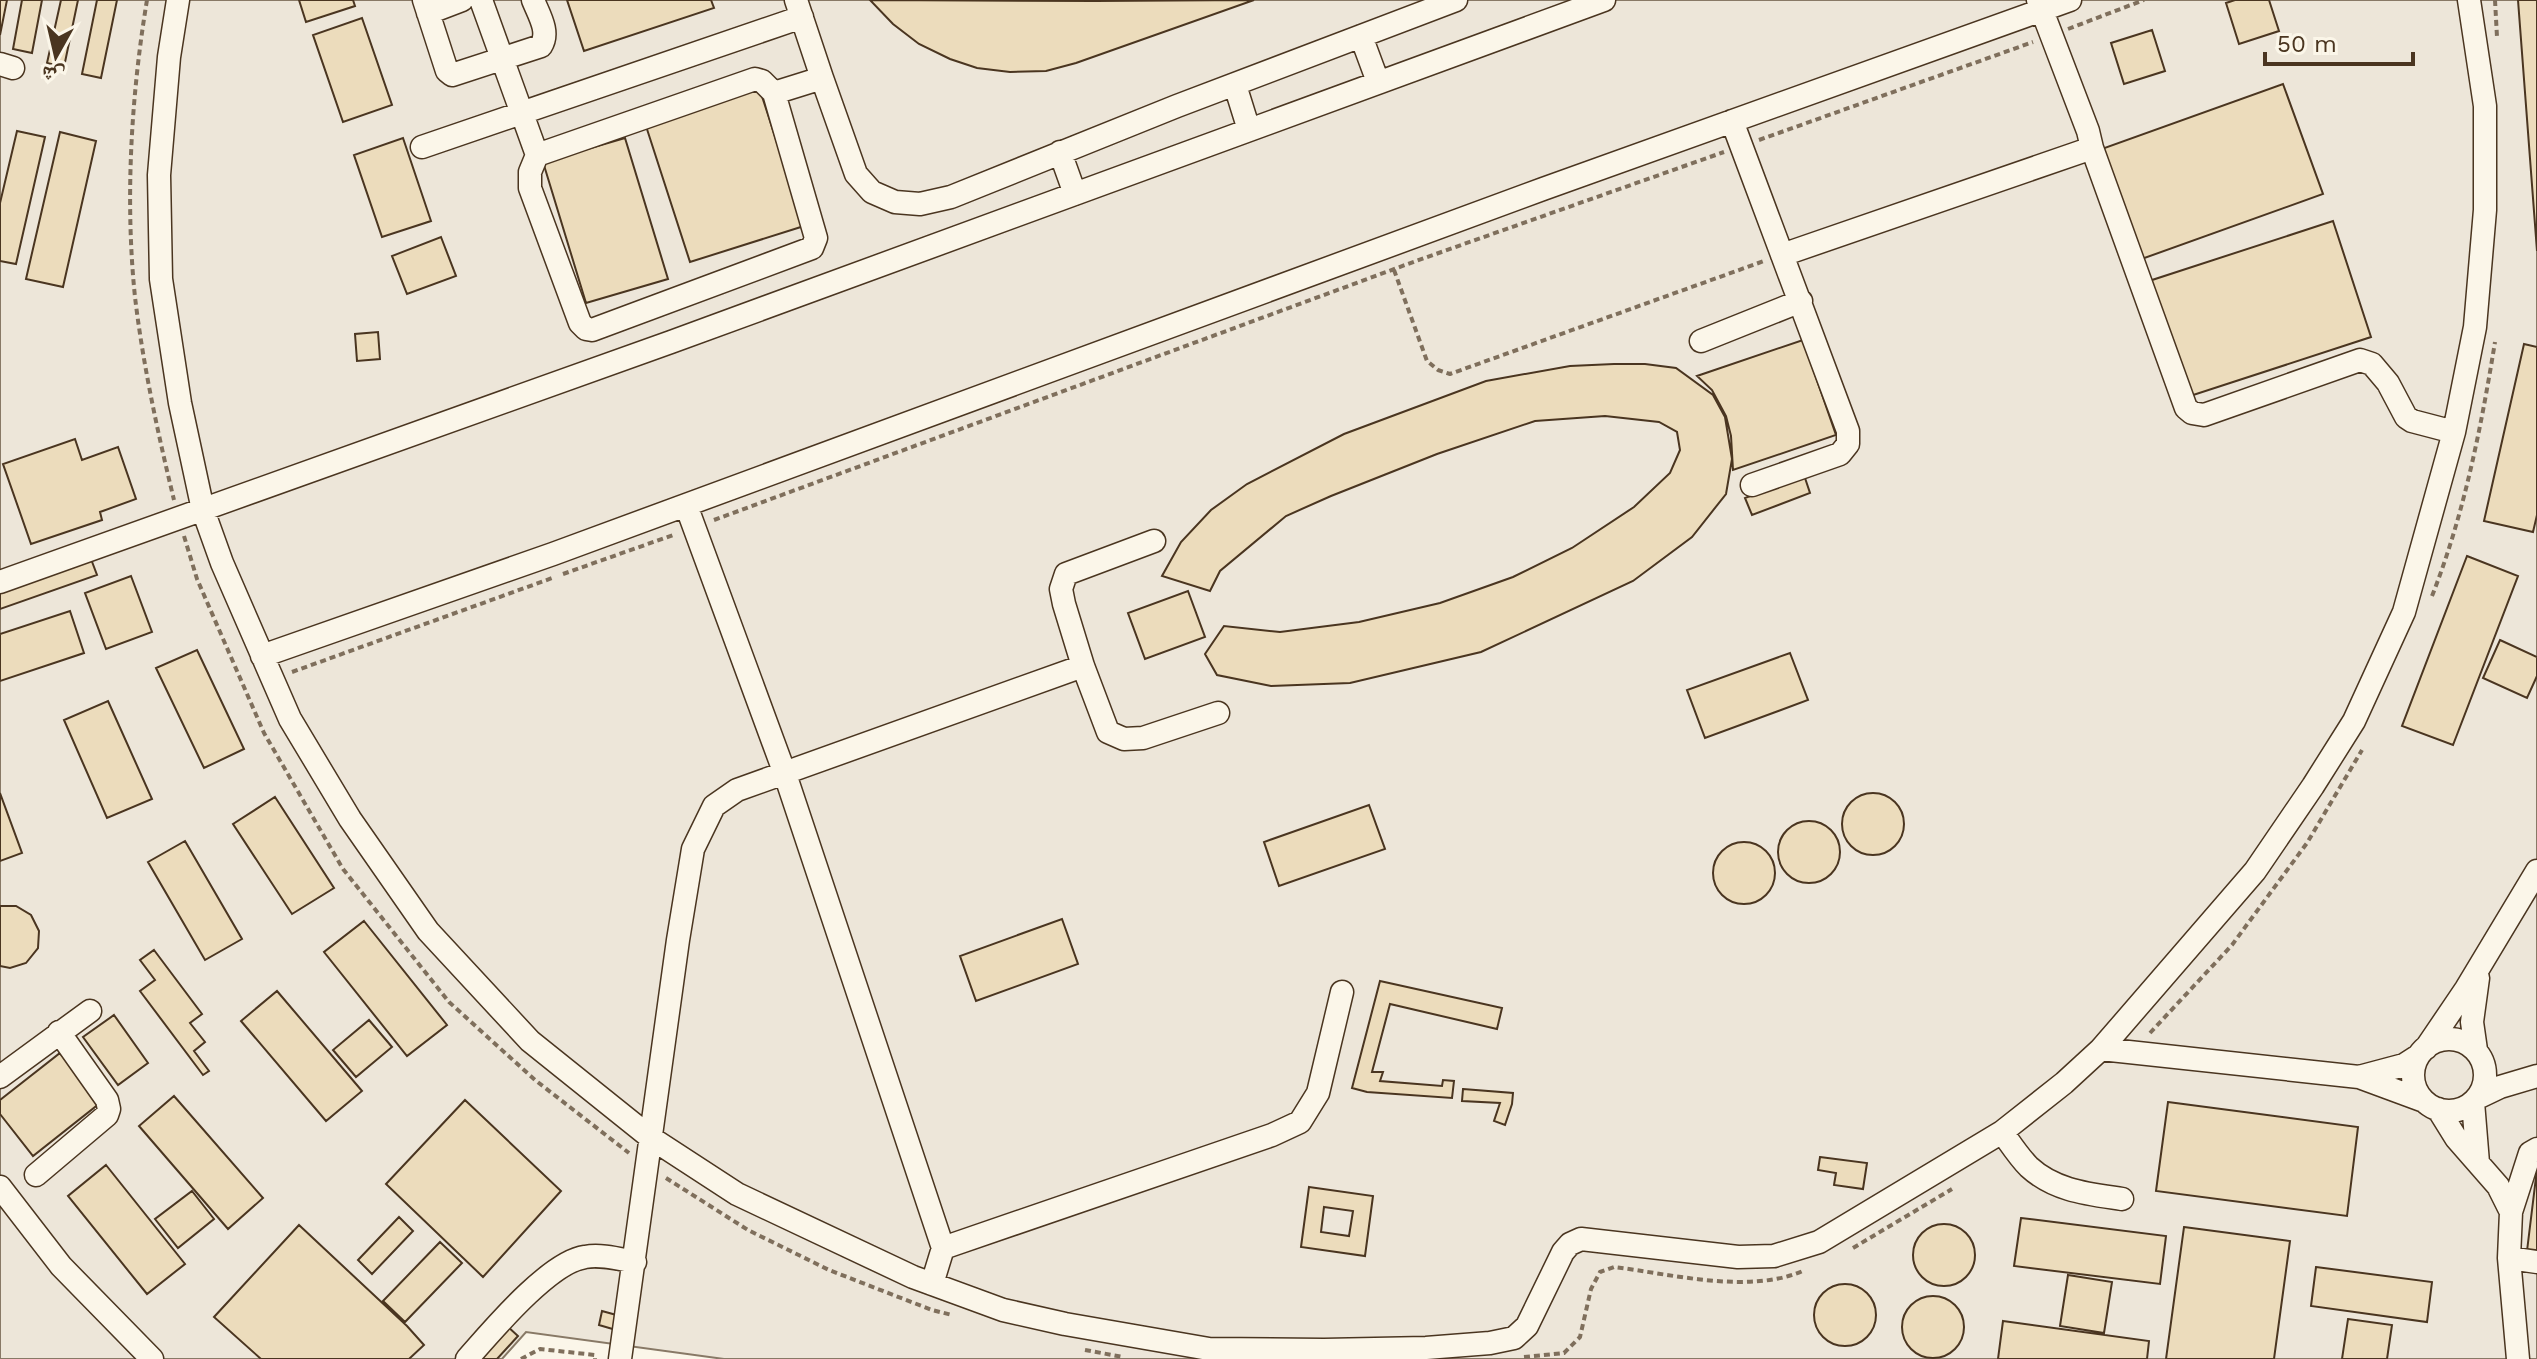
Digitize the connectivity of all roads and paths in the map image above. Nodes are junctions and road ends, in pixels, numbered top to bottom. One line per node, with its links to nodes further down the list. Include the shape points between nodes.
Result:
1 (147, 0): 41 (path, via 130,218 135,298)
2 (178, 0): 40 (lane, via 159,175 161,279)
3 (462, 0): 13 (lane)
4 (481, 0): 18 (lane)
5 (533, 0): 18 (lane, via 545,39 541,46)
6 (1456, 0): 15 (lane)
7 (1604, 0): 20 (lane)
8 (2070, 0): 12 (lane)
9 (2144, 0): 16 (path)
10 (2469, 0): 37 (lane, via 2485,106 2485,210 2475,327)
11 (2495, 0): 17 (path)
12 (2040, 5): 16 (lane); 24 (lane)
13 (426, 6): 18 (lane, via 452,75)
14 (799, 9): 19 (lane); 23 (lane)
15 (1361, 36): 20 (lane); 21 (lane)
16 (2051, 36): 26 (path); 28 (lane)
17 (2498, 50)
18 (503, 59): 23 (lane)
19 (822, 78): 22 (lane); 29 (lane, via 856,174 872,192 895,202 920,204 951,197)
20 (1378, 82): 25 (lane)
21 (1235, 85): 25 (lane); 29 (lane)
22 (774, 93): 30 (lane, via 755,79); 30 (lane, via 816,238 812,248 592,330 580,323 530,188)
23 (522, 113): 27 (lane); 30 (lane)
24 (1732, 121): 26 (lane); 39 (lane)
25 (1249, 130): 31 (lane)
26 (1740, 146): 32 (lane); 33 (path)
27 (422, 147)
28 (2092, 148): 32 (lane); 37 (lane, via 2192,413 2204,415 2360,360 2372,364 2388,383 2406,417)
29 (1060, 152): 31 (lane)
30 (537, 155)
31 (1075, 194): 40 (lane)
32 (1782, 255): 33 (path, via 1450,374 1427,361); 34 (lane)
33 (1394, 270): 42 (path)
34 (1801, 301): 36 (lane); 38 (lane, via 1848,431 1848,444 1840,454)
35 (2495, 340): 45 (path, via 2481,430 2445,564)
36 (1701, 341)
37 (2454, 432): 57 (lane, via 2404,612 2354,721 2255,871)
38 (1752, 485)
39 (686, 505): 42 (lane); 46 (lane)
40 (203, 510): 41 (lane); 46 (lane)
41 (178, 518): 44 (lane); 70 (path, via 197,579 264,733 343,869 449,1002 535,1080)
42 (694, 528): 48 (path); 51 (lane)
43 (1154, 541): 47 (lane, via 1066,574 1061,589)
44 (0, 582)
45 (2427, 608)
46 (262, 656): 48 (lane)
47 (1083, 666): 49 (lane, via 1108,732 1124,739 1143,738); 51 (lane)
48 (272, 679): 67 (lane, via 350,819 428,931 530,1041)
49 (1218, 713)
50 (2369, 737): 58 (path, via 2307,843 2232,945)
51 (785, 774): 67 (lane, via 737,790 714,806 693,849); 76 (lane)
52 (2537, 871): 53 (lane)
53 (2480, 965): 59 (lane); 60 (lane, via 2472,1022)
54 (1342, 992): 76 (lane, via 1318,1093 1300,1122)
55 (90, 1011): 56 (lane)
56 (59, 1032): 62 (lane); 71 (lane, via 109,1109)
57 (2101, 1049): 58 (lane); 66 (lane)
58 (2131, 1052): 63 (lane)
59 (2422, 1052): 60 (lane, via 2451,1039); 63 (lane, via 2404,1065); 65 (lane, via 2413,1080)
60 (2478, 1054): 61 (lane, via 2499,1067); 64 (lane, via 2485,1071)
61 (2537, 1075): 64 (lane)
62 (0, 1077)
63 (2359, 1077): 65 (lane)
64 (2475, 1100): 65 (lane, via 2450,1111); 69 (lane)
65 (2431, 1105): 69 (lane)
66 (2002, 1132): 74 (lane, via 2028,1167 2050,1182 2070,1191); 82 (lane, via 1819,1242 1774,1256 1738,1257 1581,1239 1563,1252 1527,1326 1514,1338 1490,1343 1209,1349 1019,1314)
67 (651, 1138): 70 (lane); 82 (lane, via 737,1194)
68 (2537, 1149): 75 (lane, via 2530,1153)
69 (2478, 1163): 75 (lane)
70 (648, 1167): 79 (lane); 83 (path, via 748,1230 829,1270)
71 (36, 1175)
72 (1957, 1186): 77 (path)
73 (0, 1187): 87 (lane, via 61,1266)
74 (2122, 1199)
75 (2511, 1212): 78 (lane)
76 (943, 1248): 82 (lane)
77 (1847, 1250)
78 (2509, 1258): 80 (lane); 92 (lane)
79 (635, 1262): 88 (lane, via 583,1257 559,1269 514,1306); 91 (lane)
80 (2537, 1262)
81 (1807, 1269): 86 (path, via 1754,1282 1729,1282 1614,1267 1600,1272 1591,1289 1580,1337 1564,1353)
82 (932, 1284)
83 (963, 1318)
84 (1071, 1347): 85 (path)
85 (1129, 1358)
86 (1523, 1358)
87 (152, 1359)
88 (467, 1359)
89 (521, 1359): 90 (path, via 540,1349)
90 (595, 1359)
91 (620, 1359)
92 (2518, 1359)

